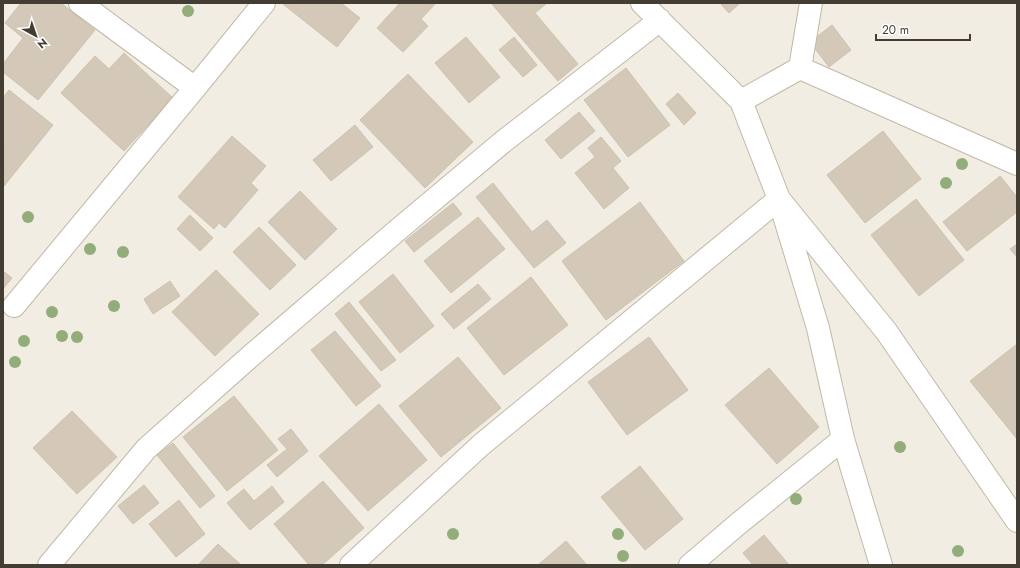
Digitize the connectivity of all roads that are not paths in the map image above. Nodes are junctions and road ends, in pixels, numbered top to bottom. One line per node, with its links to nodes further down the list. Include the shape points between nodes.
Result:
1 (80, 3): 7 (street)
2 (264, 3): 7 (street)
3 (642, 3): 5 (street)
4 (811, 3): 6 (street)
5 (660, 20): 8 (street); 14 (street, via 504,141 146,448)
6 (800, 68): 8 (street); 9 (street)
7 (196, 88): 11 (street)
8 (741, 100): 10 (street)
9 (1017, 164)
10 (779, 199): 12 (street, via 818,328); 13 (street, via 886,331); 15 (street, via 481,445)
11 (14, 306)
12 (843, 439): 16 (street); 17 (street)
13 (1017, 521)
14 (49, 565)
15 (351, 565)
16 (690, 565)
17 (881, 565)

